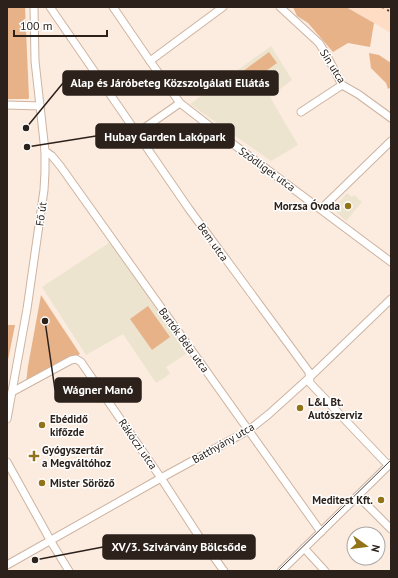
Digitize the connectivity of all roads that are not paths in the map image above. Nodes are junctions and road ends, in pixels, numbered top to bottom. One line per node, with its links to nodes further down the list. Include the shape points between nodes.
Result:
1 (34, 7): 10 (street, Fő út, via 35,61)
2 (50, 7): 13 (street, Bem utca)
3 (113, 7): 6 (street, Sződliget utca)
4 (223, 7): 6 (street)
5 (280, 7): 7 (street, Sín utca, via 319,43)
6 (150, 61): 8 (street, Sződliget utca)
7 (342, 85): 11 (street); 12 (street, Sín utca)
8 (180, 103): 13 (street); 16 (street, Sződliget utca)
9 (7, 105): 10 (street)
10 (40, 106): 15 (street, Fő út)
11 (301, 112)
12 (391, 118)
13 (137, 133): 19 (street, Bem utca, via 188,209 309,372)
14 (391, 141): 16 (street)
15 (44, 151): 20 (street, Fő út, via 44,190); 22 (street, Bartók Béla utca, via 61,167)
16 (321, 210): 17 (street, Sződliget utca)
17 (391, 262)
18 (391, 299): 19 (street, Batthyány utca)
19 (310, 377): 22 (street, Batthyány utca); 24 (street, Bem utca, via 310,383)
20 (12, 392): 21 (street, Fő út); 25 (street, Rákóczi utca, via 76,359 81,362)
21 (7, 419)
22 (249, 430): 25 (street, Batthyány utca); 28 (street, Bartók Béla utca)
23 (7, 463): 29 (street)
24 (390, 464): 26 (street)
25 (161, 478): 29 (street, Batthyány utca); 33 (street, Rákóczi utca)
26 (358, 496): 27 (street); 28 (street)
27 (391, 529)
28 (322, 532): 30 (street)
29 (51, 540): 31 (street, Batthyány utca); 32 (street)
30 (304, 548): 34 (street); 35 (street)
31 (7, 565)
32 (70, 571)
33 (224, 571)
34 (280, 571)
35 (325, 571)

